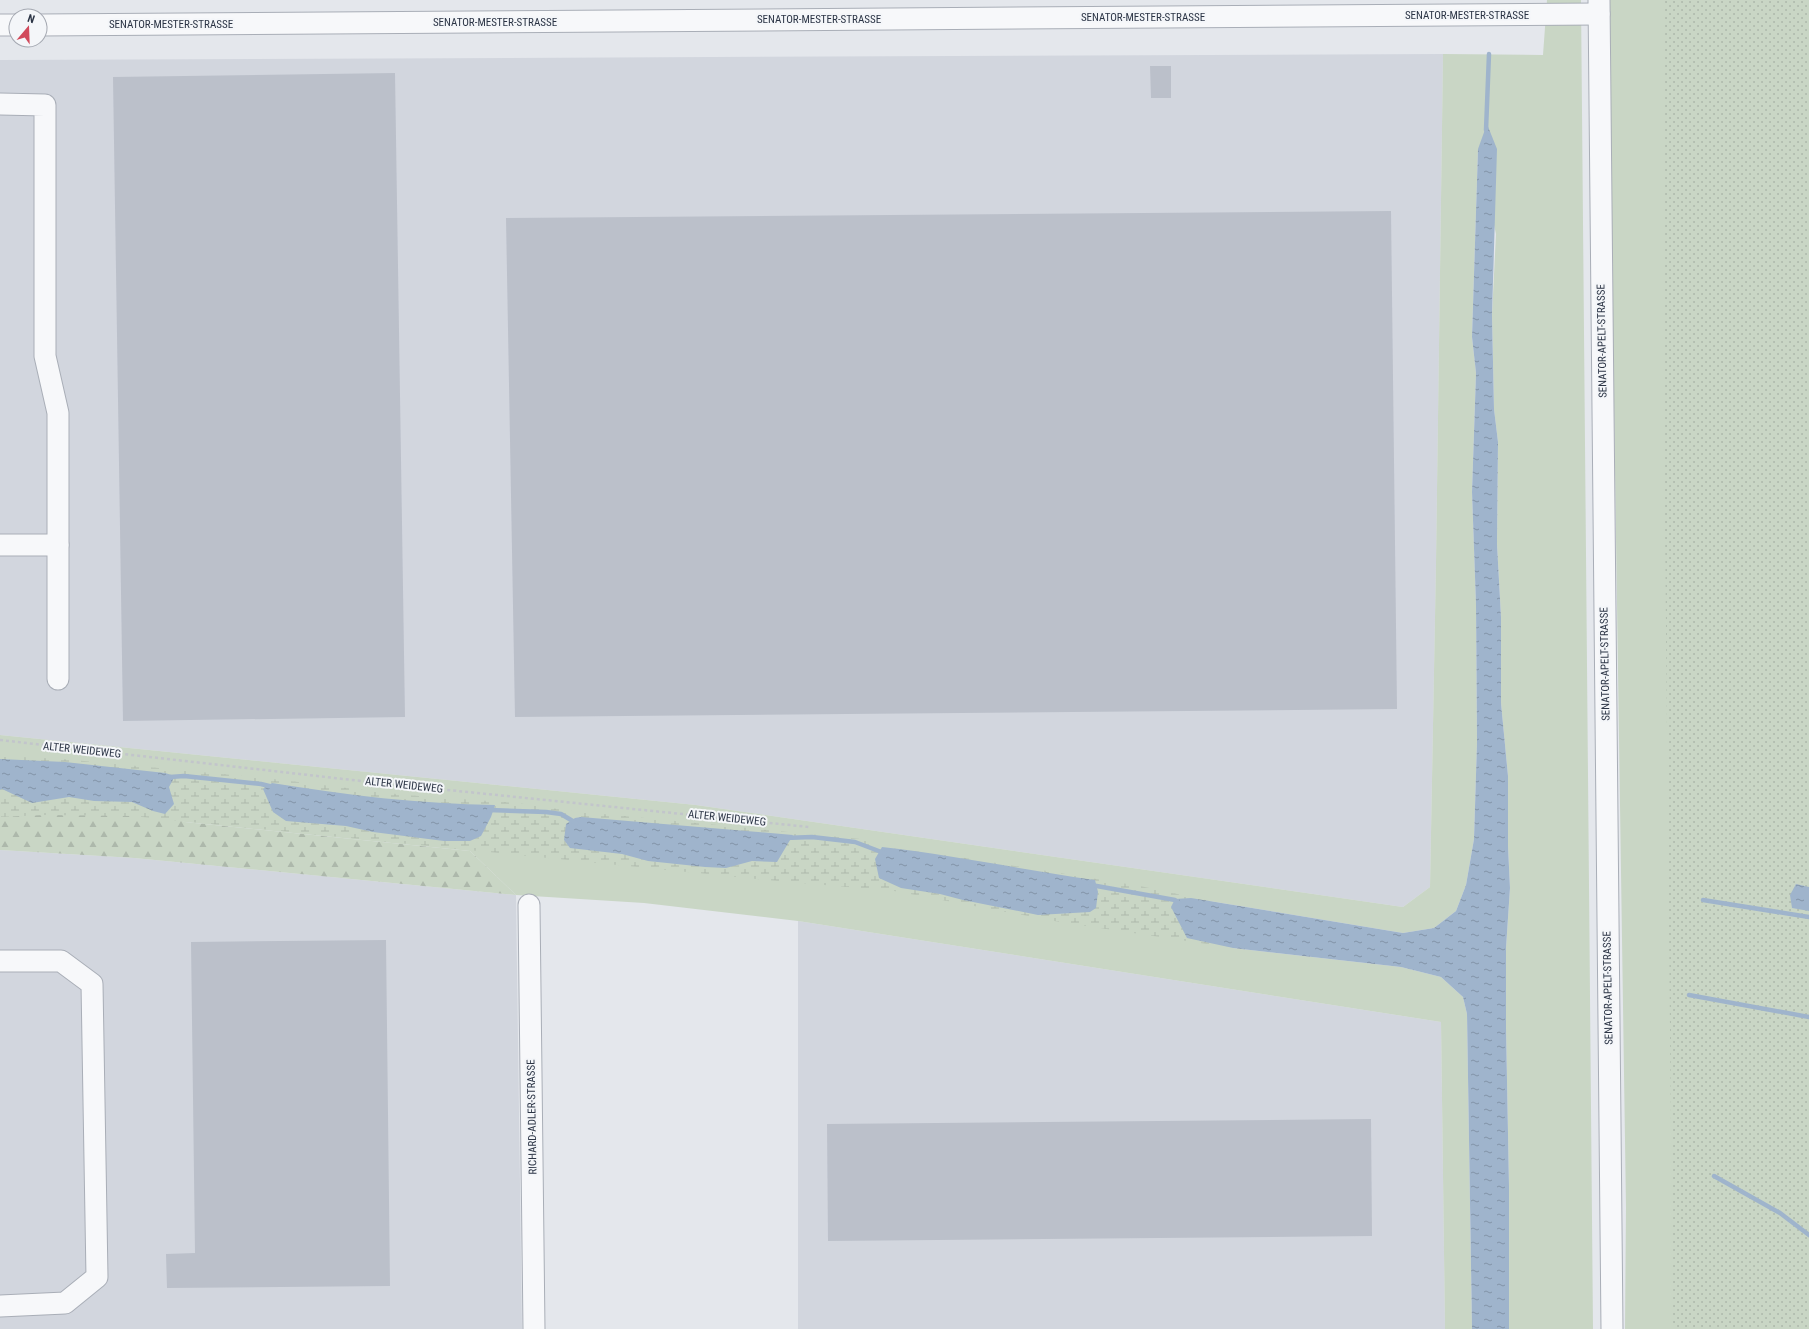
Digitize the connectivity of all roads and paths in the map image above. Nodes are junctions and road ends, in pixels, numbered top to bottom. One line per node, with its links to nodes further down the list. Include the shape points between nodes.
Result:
1 (1599, 7): 2 (street, SENATOR-MESTER-STRASSE); 13 (street, SENATOR-APELT-STRASSE)
2 (48, 25)
3 (0, 104): 5 (street, via 45,105 45,356 58,413)
4 (0, 545): 5 (street)
5 (58, 545): 6 (street)
6 (58, 679)
7 (0, 740): 8 (path, ALTER WEIDEWEG, via 370,782)
8 (809, 827)
9 (530, 905): 12 (street, RICHARD-ADLER-STRASSE)
10 (0, 961): 11 (street, via 61,961 92,984 97,1277 65,1303)
11 (0, 1306)
12 (534, 1329)
13 (1612, 1329)

